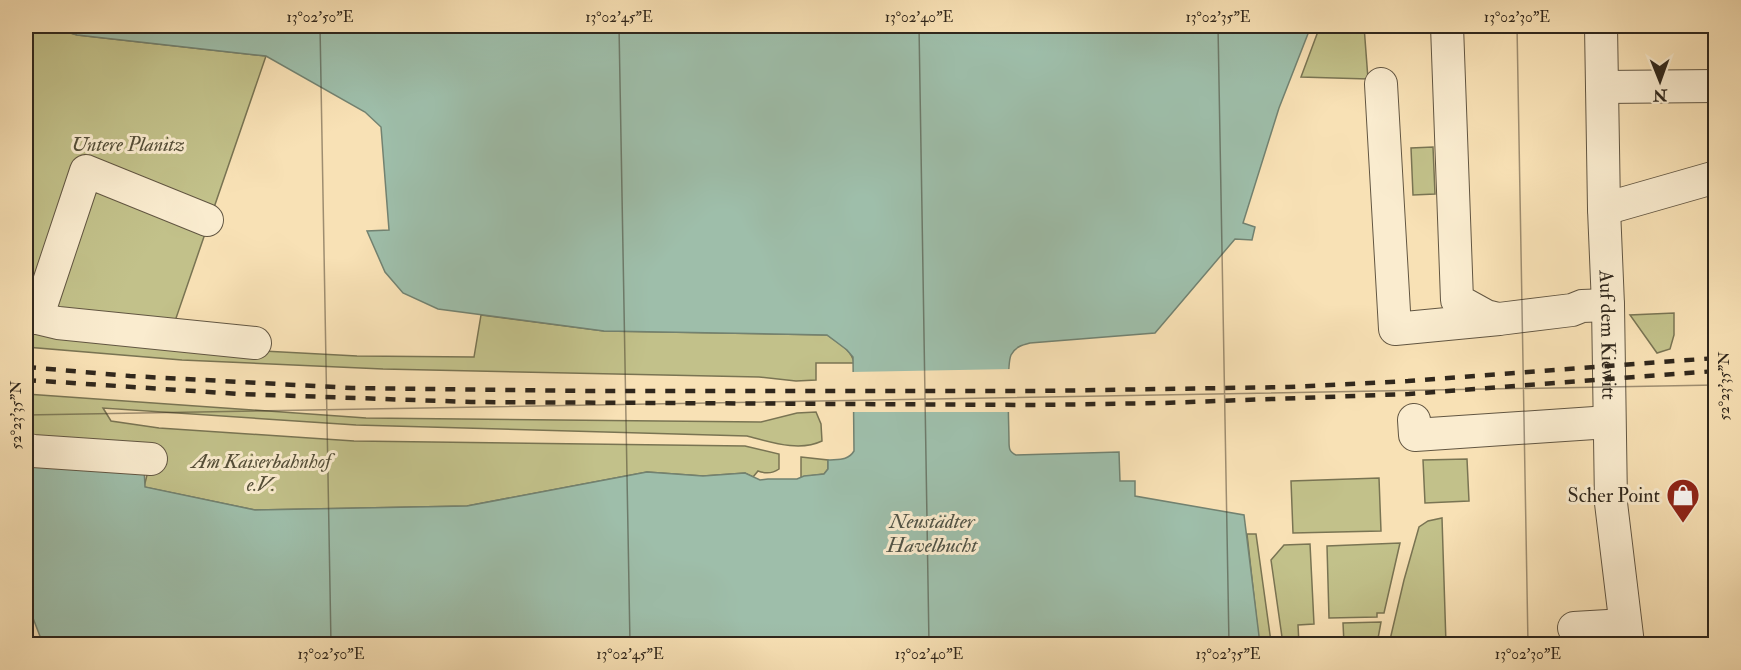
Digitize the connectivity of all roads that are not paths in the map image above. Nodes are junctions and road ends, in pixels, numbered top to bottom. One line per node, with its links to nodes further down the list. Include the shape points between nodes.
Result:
1 (1447, 26): 11 (street, via 1457,300)
2 (1600, 26): 5 (street, Auf dem Kiewitt)
3 (1381, 84): 11 (street, via 1395,329)
4 (1716, 86): 5 (street)
5 (1602, 87): 7 (street, Auf dem Kiewitt)
6 (1716, 177): 7 (street)
7 (1604, 209): 9 (street, Auf dem Kiewitt)
8 (207, 220): 10 (street, via 86,171)
9 (1608, 305): 11 (street); 14 (street, Auf dem Kiewitt)
10 (29, 317): 12 (street)
11 (1499, 319)
12 (255, 343)
13 (1414, 420): 14 (street, via 1415,435)
14 (1609, 422): 18 (street, Auf dem Kiewitt, via 1611,503)
15 (26, 449): 16 (street)
16 (151, 459)
17 (1574, 628): 18 (street)
18 (1627, 635)

